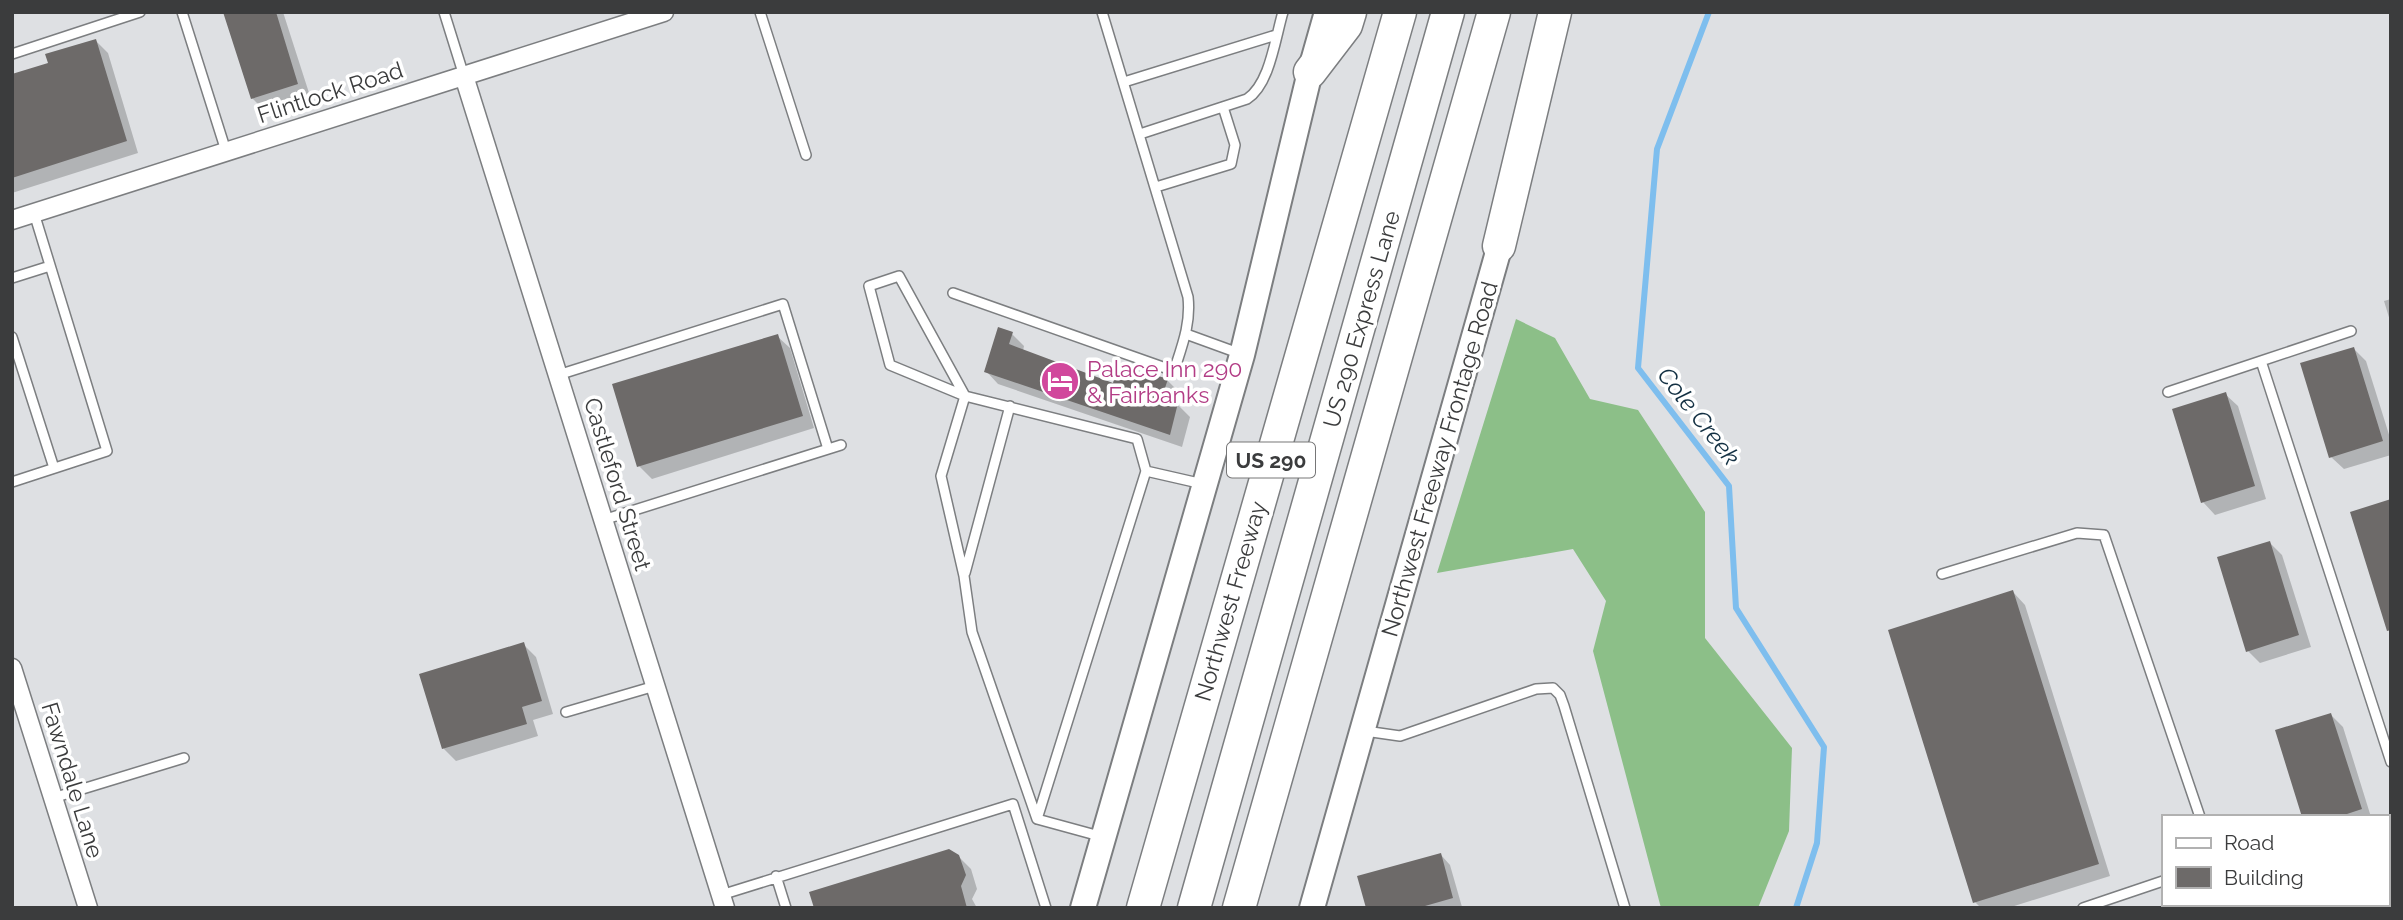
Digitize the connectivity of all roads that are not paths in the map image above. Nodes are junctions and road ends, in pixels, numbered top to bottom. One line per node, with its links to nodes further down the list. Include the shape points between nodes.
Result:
1 (141, 12): 16 (lane)
2 (182, 12): 22 (lane)
3 (444, 12): 18 (lane)
4 (664, 12): 18 (street, Flintlock Road)
5 (760, 12): 23 (lane)
6 (1102, 12): 19 (lane)
7 (1283, 12): 15 (lane)
8 (1327, 12): 17 (main road)
9 (1350, 12): 17 (highway, via 1346,25)
10 (1400, 12): 66 (highway, Northwest Freeway / US 290)
11 (1448, 12): 67 (highway, US 290 Express Lane)
12 (1494, 12): 68 (highway)
13 (1555, 12): 27 (highway)
14 (1569, 12): 27 (main road, Northwest Freeway Frontage Road)
15 (1276, 35): 19 (lane); 20 (lane, via 1264,81 1256,93)
16 (12, 54)
17 (1310, 72): 34 (main road)
18 (464, 76): 22 (street, Flintlock Road); 36 (street, Castleford Street)
19 (1124, 82): 21 (lane)
20 (1223, 107): 21 (lane); 24 (lane, via 1236,145 1231,164)
21 (1140, 134): 24 (lane)
22 (226, 151): 25 (street, Flintlock Road)
23 (806, 155)
24 (1156, 187): 32 (lane, via 1188,298)
25 (34, 213): 26 (street, Flintlock Road); 28 (lane)
26 (12, 220)
27 (1499, 246): 52 (main road, Northwest Freeway Frontage Road)
28 (50, 266): 29 (lane); 42 (lane, via 107,451)
29 (12, 278)
30 (953, 293): 32 (lane, via 1174,371)
31 (2351, 331): 35 (lane)
32 (1186, 334): 34 (lane)
33 (12, 337): 42 (lane)
34 (1242, 355): 45 (main road)
35 (2260, 361): 37 (lane); 54 (lane)
36 (558, 375): 41 (lane, via 783,304); 46 (street, Castleford Street)
37 (2168, 392)
38 (965, 396): 38 (lane, via 899,276 869,286 890,365); 39 (lane); 48 (lane, via 941,476)
39 (1010, 406): 43 (lane, via 1137,439); 48 (lane)
40 (841, 444): 41 (lane)
41 (828, 449): 46 (lane)
42 (54, 468): 44 (lane)
43 (1146, 471): 45 (lane); 57 (lane)
44 (12, 482)
45 (1203, 484): 58 (main road)
46 (603, 520): 50 (street, Castleford Street)
47 (1942, 574): 56 (lane, via 2077,533 2104,535)
48 (964, 576): 57 (lane, via 972,632)
49 (12, 668): 55 (street, Fawndale Lane)
50 (655, 686): 51 (lane); 61 (street, Castleford Street)
51 (566, 712)
52 (1362, 731): 69 (main road, Northwest Freeway Frontage Road); 70 (lane, via 1400,737 1536,689 1553,688 1564,706)
53 (184, 758): 55 (lane)
54 (2391, 762)
55 (53, 798): 62 (street, Fawndale Lane)
56 (2199, 815)
57 (1037, 819): 58 (lane)
58 (1103, 837): 65 (main road)
59 (776, 876): 61 (lane); 63 (lane); 64 (lane, via 1013,804)
60 (2162, 881): 71 (lane)
61 (723, 901)
62 (88, 908)
63 (786, 908)
64 (1046, 908)
65 (1083, 908)
66 (1143, 908)
67 (1194, 908)
68 (1239, 908)
69 (1312, 908)
70 (1625, 908)
71 (2083, 908)

